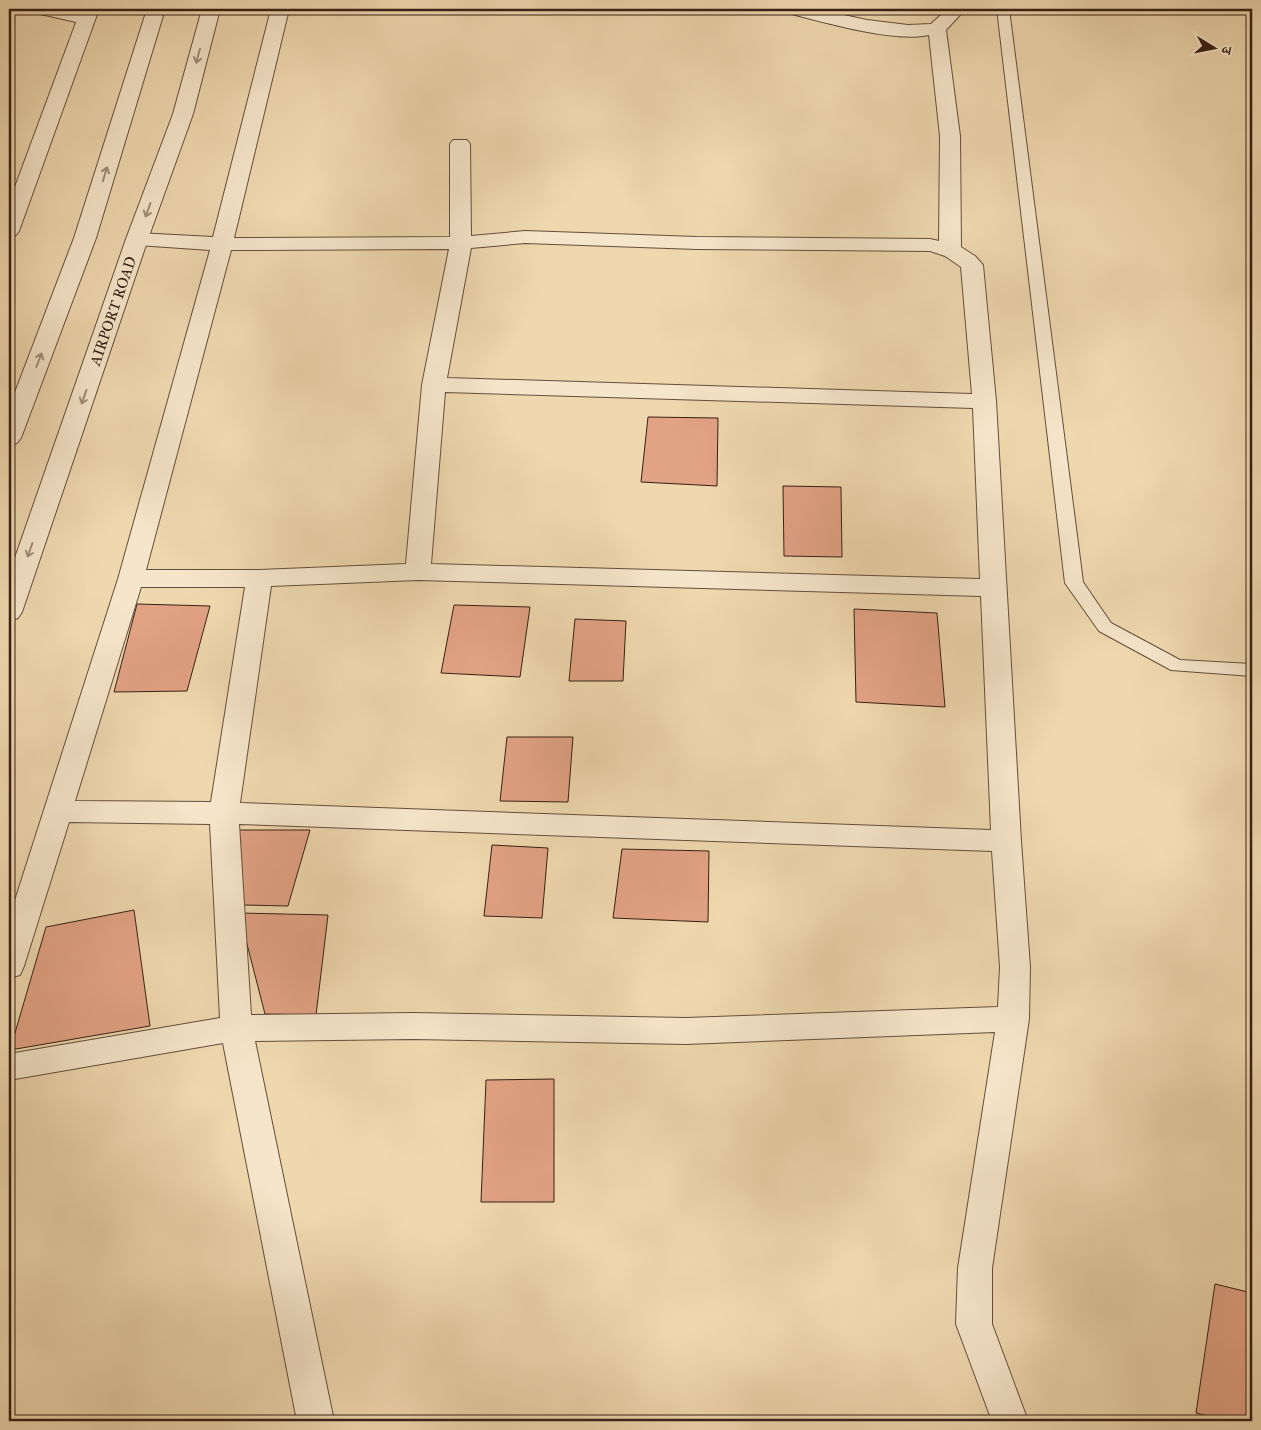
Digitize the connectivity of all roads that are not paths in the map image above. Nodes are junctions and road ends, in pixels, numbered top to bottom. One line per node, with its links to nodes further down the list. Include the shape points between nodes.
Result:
1 (42, 9): 8 (street)
2 (156, 9): 18 (street, one-way to 2, via 85,238)
3 (211, 9): 12 (street, AIRPORT ROAD, one-way to 12, via 183,114)
4 (280, 9): 14 (street)
5 (794, 9): 9 (street, via 897,30 922,32)
6 (950, 9): 9 (street, via 951,15)
7 (1003, 9): 24 (lane, via 1074,583 1105,628 1177,666)
8 (87, 14): 11 (street)
9 (937, 28): 15 (street, via 950,136)
10 (460, 144): 13 (street)
11 (9, 231)
12 (137, 239): 14 (street); 23 (street, AIRPORT ROAD, one-way to 23)
13 (461, 243): 14 (street); 15 (street, via 525,237 697,243 930,245); 16 (street)
14 (222, 244): 20 (street)
15 (950, 249): 17 (street, via 963,255 972,265)
16 (434, 385): 17 (street); 19 (street)
17 (984, 402): 22 (street)
18 (9, 438)
19 (418, 572): 21 (street); 22 (street)
20 (131, 578): 21 (street); 25 (street)
21 (259, 578): 26 (street)
22 (993, 588): 27 (street)
23 (9, 612)
24 (1252, 670)
25 (58, 810): 26 (street); 28 (street)
26 (224, 813): 27 (street); 30 (street)
27 (1006, 841): 29 (street, via 1015,967)
28 (9, 966)
29 (1013, 1019): 30 (street, via 686,1031 413,1026); 33 (street, via 975,1268 974,1324)
30 (236, 1028): 31 (street); 32 (street)
31 (9, 1067)
32 (316, 1421)
33 (1010, 1421)

